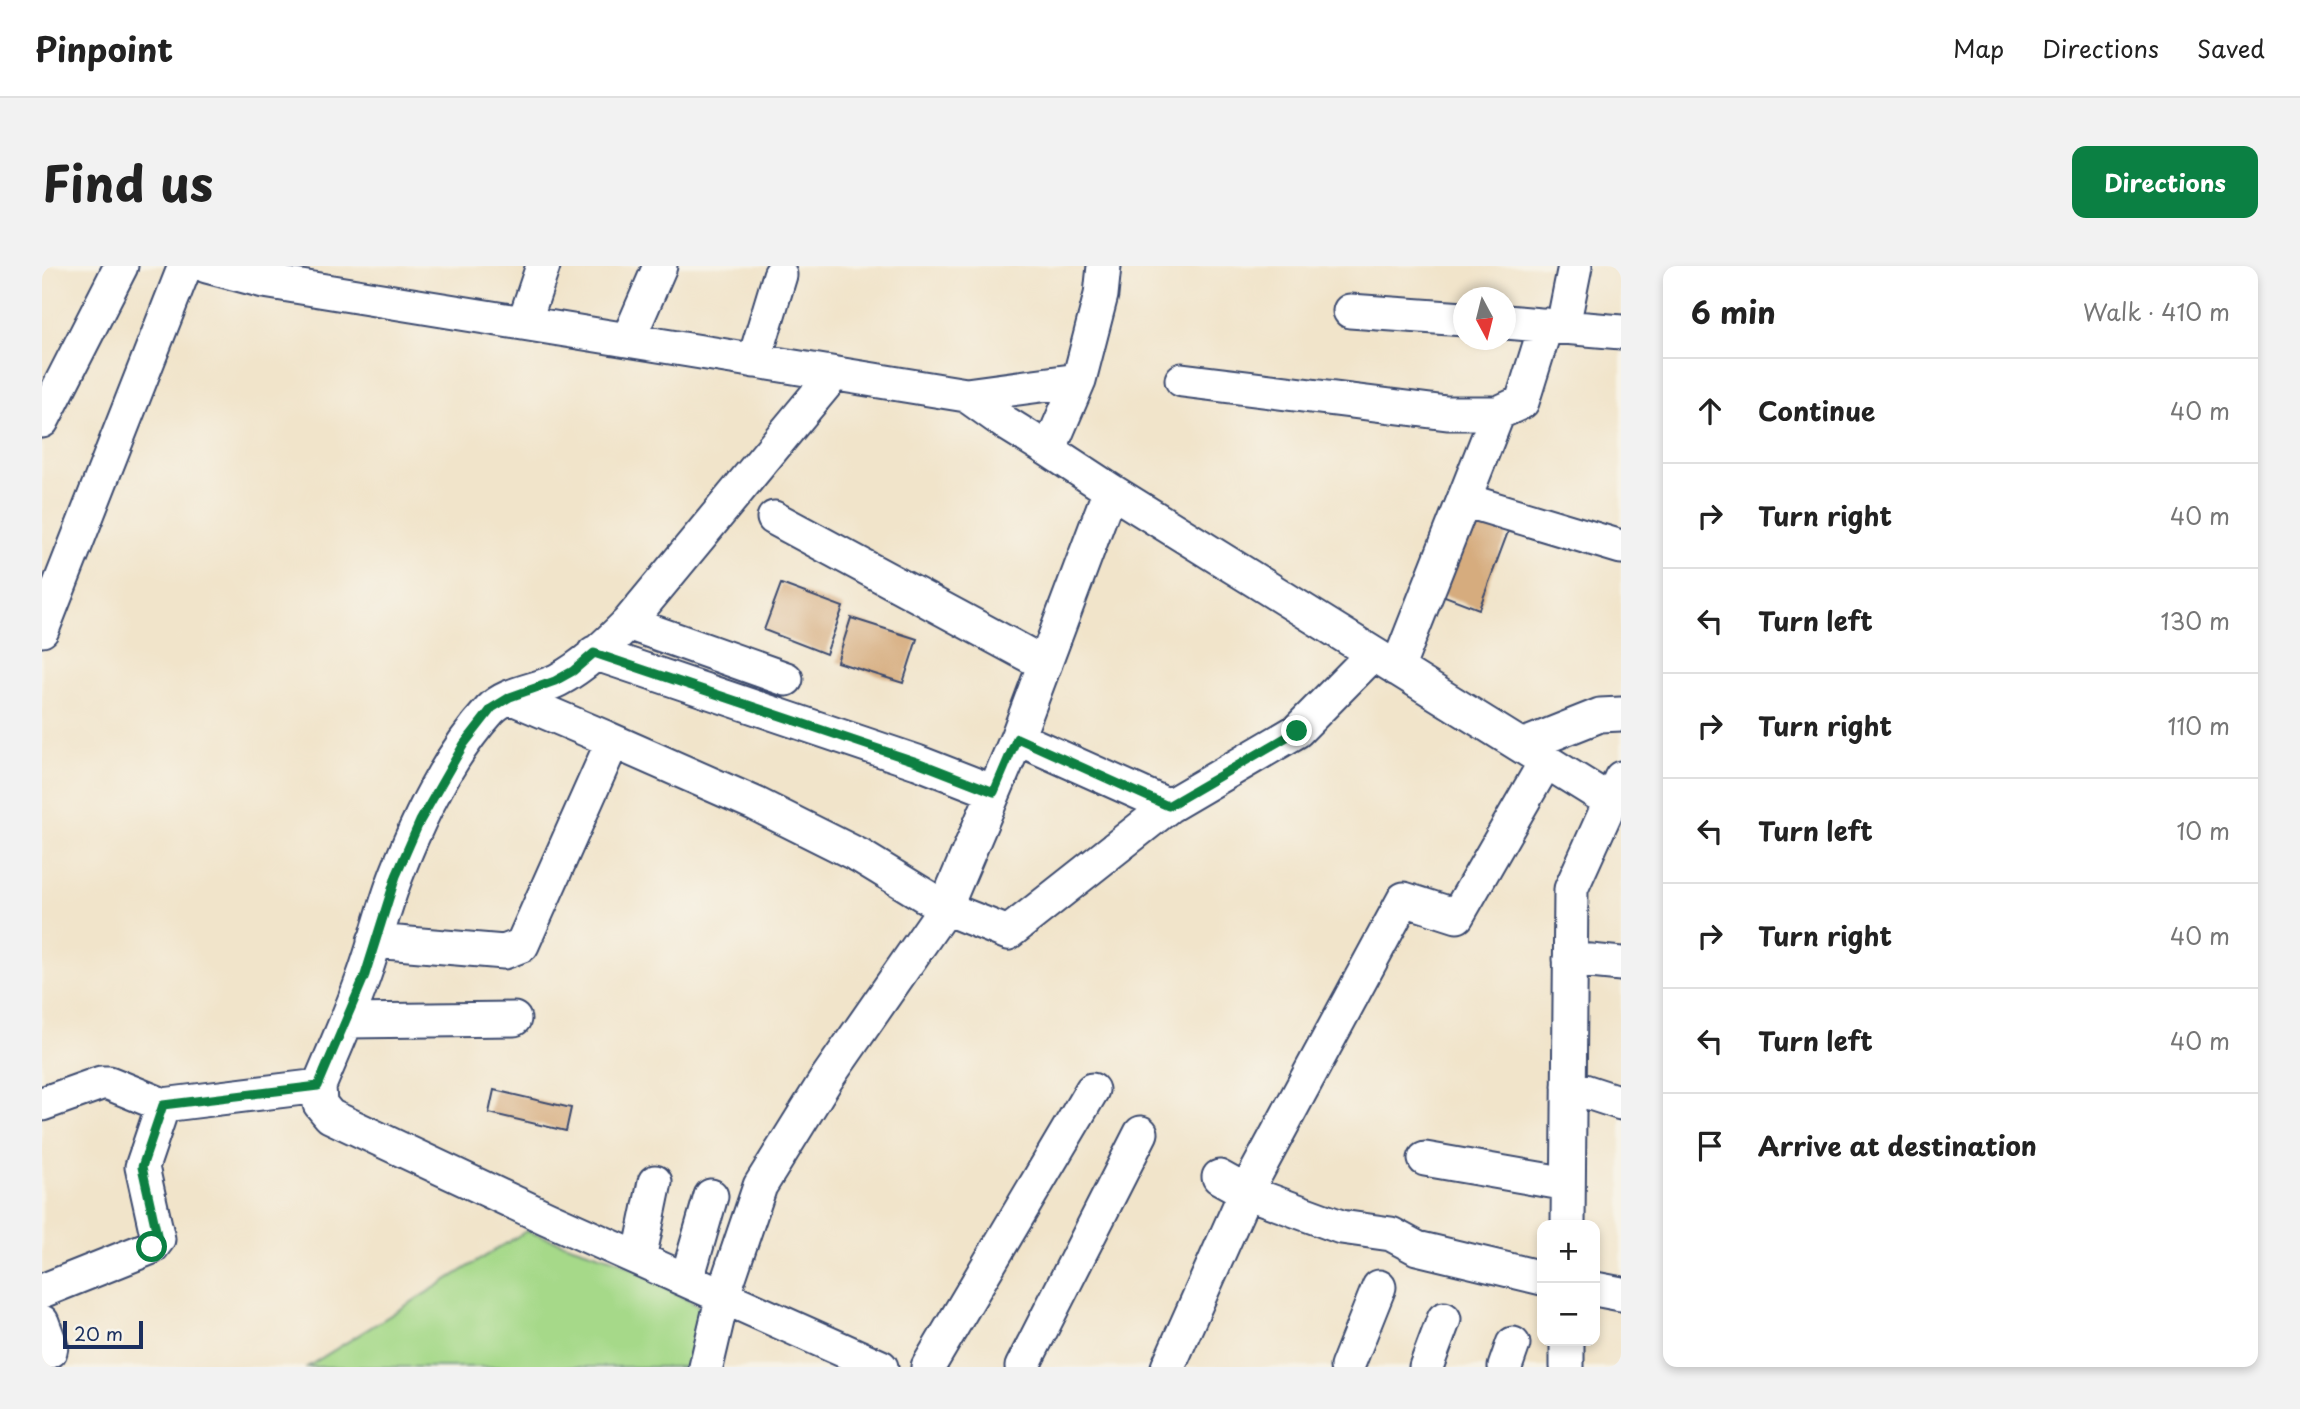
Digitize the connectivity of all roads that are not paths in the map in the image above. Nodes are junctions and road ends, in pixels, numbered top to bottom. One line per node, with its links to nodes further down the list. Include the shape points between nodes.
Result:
1 (121, 266): 23 (street)
2 (185, 266): 30 (street)
3 (207, 266): 8 (street)
4 (543, 266): 12 (street)
5 (660, 266): 16 (street)
6 (1104, 266): 19 (street)
7 (1576, 266): 14 (street)
8 (266, 273): 12 (street)
9 (780, 275): 17 (street)
10 (1350, 311): 11 (street)
11 (1453, 318)
12 (524, 323): 16 (street)
13 (1516, 323): 14 (street)
14 (1555, 326): 15 (street); 22 (street, via 1522,402)
15 (1621, 332)
16 (628, 340): 17 (street)
17 (754, 361): 18 (street)
18 (834, 374): 21 (street); 29 (street)
19 (1079, 380): 21 (street); 24 (street)
20 (1182, 380): 22 (street, via 1447,413)
21 (966, 395): 24 (street)
22 (1498, 413): 26 (street)
23 (42, 421)
24 (1048, 450): 25 (street)
25 (1110, 490): 32 (street); 33 (street)
26 (1464, 500): 28 (street); 32 (street)
27 (774, 518): 33 (street)
28 (1621, 548)
29 (628, 623): 31 (street); 34 (street)
30 (42, 630)
31 (594, 653): 35 (street, via 555,681); 41 (street)
32 (1385, 661): 39 (street); 42 (street, via 1297,731)
33 (1045, 664): 38 (street)
34 (786, 679)
35 (510, 697): 37 (street); 44 (street, via 492,708 442,780 396,876)
36 (1621, 714): 39 (street, via 1600,715)
37 (604, 737): 43 (street, via 860,856); 44 (street, via 608,752 522,945 504,952)
38 (1017, 738): 41 (street); 42 (street)
39 (1534, 753): 40 (street); 59 (street, via 1457,916 1404,899 1294,1100)
40 (1616, 789): 45 (street, via 1571,889)
41 (994, 792): 43 (street)
42 (1168, 806): 43 (street, via 1008,933)
43 (945, 908): 69 (street, via 827,1079 760,1186)
44 (374, 941): 48 (street)
45 (1570, 960): 46 (street); 50 (street)
46 (1621, 964)
47 (514, 1019): 48 (street)
48 (347, 1021): 49 (street)
49 (318, 1086): 54 (street); 62 (street, via 320,1104 330,1116)
50 (1569, 1086): 52 (street); 58 (street)
51 (1092, 1090): 76 (street)
52 (1621, 1103)
53 (42, 1104): 54 (street, via 109,1083)
54 (163, 1105): 67 (street, via 142,1167 156,1244)
55 (1142, 1133): 77 (street)
56 (1425, 1159): 58 (street)
57 (655, 1182): 62 (street)
58 (1568, 1184): 61 (street)
59 (1233, 1185): 63 (street, via 1341,1227 1391,1234 1417,1248); 78 (street)
60 (711, 1196): 64 (street)
61 (1568, 1220)
62 (639, 1259): 64 (street)
63 (1537, 1277)
64 (687, 1279): 69 (street)
65 (1379, 1287): 79 (street)
66 (1600, 1290): 68 (street)
67 (42, 1291)
68 (1621, 1294)
69 (723, 1295): 74 (street); 75 (street)
70 (1444, 1319): 80 (street)
71 (42, 1322): 73 (street, via 51,1346)
72 (1567, 1346): 81 (street)
73 (42, 1354)
74 (706, 1367)
75 (881, 1367)
76 (928, 1367)
77 (1022, 1367)
78 (1168, 1367)
79 (1347, 1367)
80 (1426, 1367)
81 (1567, 1367)

